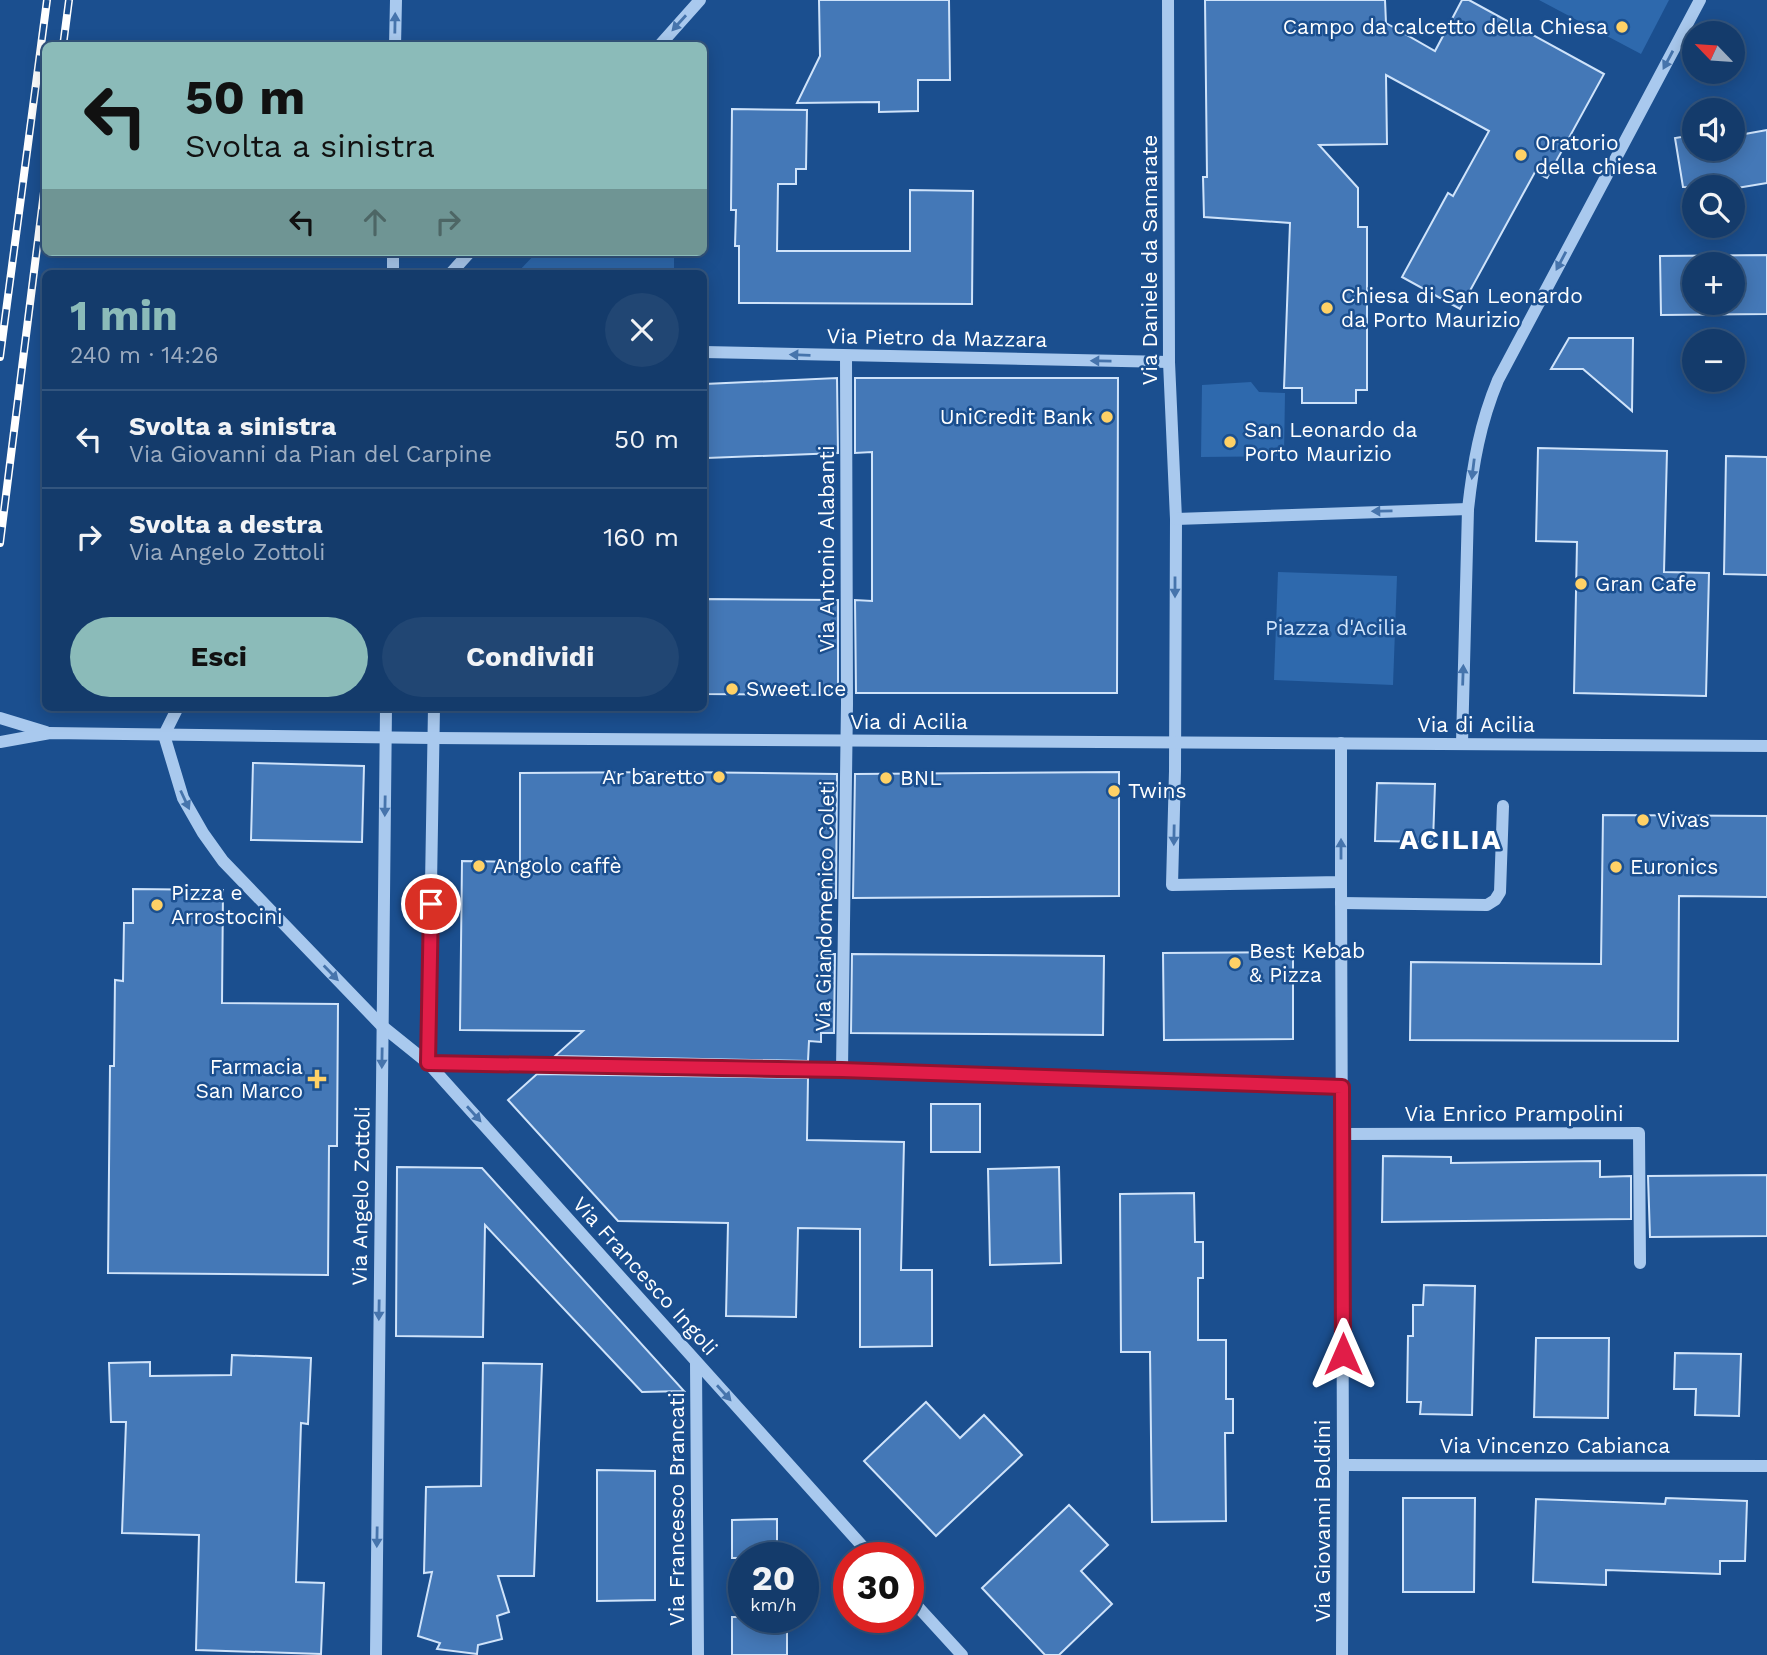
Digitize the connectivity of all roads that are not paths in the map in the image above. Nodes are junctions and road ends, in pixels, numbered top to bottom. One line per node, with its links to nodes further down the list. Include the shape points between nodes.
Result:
1 (396, 0): 5 (street, one-way to 1)
2 (700, 0): 6 (street, one-way to 6)
3 (1168, 0): 11 (street, Via Daniele da Samarate)
4 (1700, 0): 12 (street, one-way to 12, via 1489,401 1477,443)
5 (395, 42)
6 (663, 42)
7 (466, 256): 8 (street)
8 (454, 270)
9 (707, 352): 10 (street, Via Pietro da Mazzara, one-way to 9)
10 (846, 356): 11 (street, Via Pietro da Mazzara, one-way to 10); 22 (street, Via Antonio Alabanti)
11 (1169, 362): 13 (street, Via Daniele da Samarate)
12 (1468, 509): 13 (street, one-way to 13); 26 (street, one-way to 12)
13 (1175, 519): 24 (street, Via Daniele da Samarate, one-way to 24)
14 (176, 711): 19 (street)
15 (386, 711): 20 (street, Via Angelo Zottoli)
16 (434, 711): 21 (street)
17 (0, 718): 18 (street, Via di Acilia)
18 (50, 733): 19 (street, Via di Acilia); 23 (street, Via di Acilia)
19 (164, 736): 20 (street, Via di Acilia); 31 (street, Via Francesco Ingoli, one-way to 31, via 183,798 223,861)
20 (385, 738): 21 (street, Via di Acilia); 31 (street, Via Angelo Zottoli, one-way to 31)
21 (433, 738): 22 (street, Via di Acilia); 32 (street)
22 (846, 741): 24 (street, Via di Acilia); 33 (street, Via Giandomenico Coleti)
23 (0, 742)
24 (1175, 742): 25 (street, Via di Acilia); 29 (street, Via Daniele da Samarate, one-way to 29, via 1172,885)
25 (1341, 743): 26 (street, Via di Acilia); 29 (street, Via Giovanni Boldini, one-way to 25)
26 (1462, 743): 27 (street, Via di Acilia)
27 (1767, 746)
28 (1503, 806): 30 (street, via 1500,892 1487,905)
29 (1341, 883): 30 (street, Via Giovanni Boldini)
30 (1341, 904): 34 (street, Via Giovanni Boldini)
31 (382, 1026): 32 (street, Via Francesco Ingoli); 42 (street, Via Angelo Zottoli, one-way to 42)
32 (428, 1063): 33 (street); 37 (street, Via Francesco Ingoli, one-way to 37)
33 (842, 1070): 34 (street)
34 (1342, 1087): 35 (street, Via Giovanni Boldini)
35 (1342, 1134): 36 (street, Via Enrico Prampolini, via 1639,1133); 38 (street, Via Giovanni Boldini)
36 (1640, 1263)
37 (696, 1362): 40 (street, Via Francesco Ingoli, one-way to 40); 43 (street, Via Francesco Brancati)
38 (1343, 1465): 39 (street, Via Vincenzo Cabianca); 45 (street, Via Giovanni Boldini)
39 (1767, 1466)
40 (859, 1542)
41 (924, 1613): 44 (street)
42 (376, 1655)
43 (698, 1655)
44 (962, 1655)
45 (1342, 1655)

